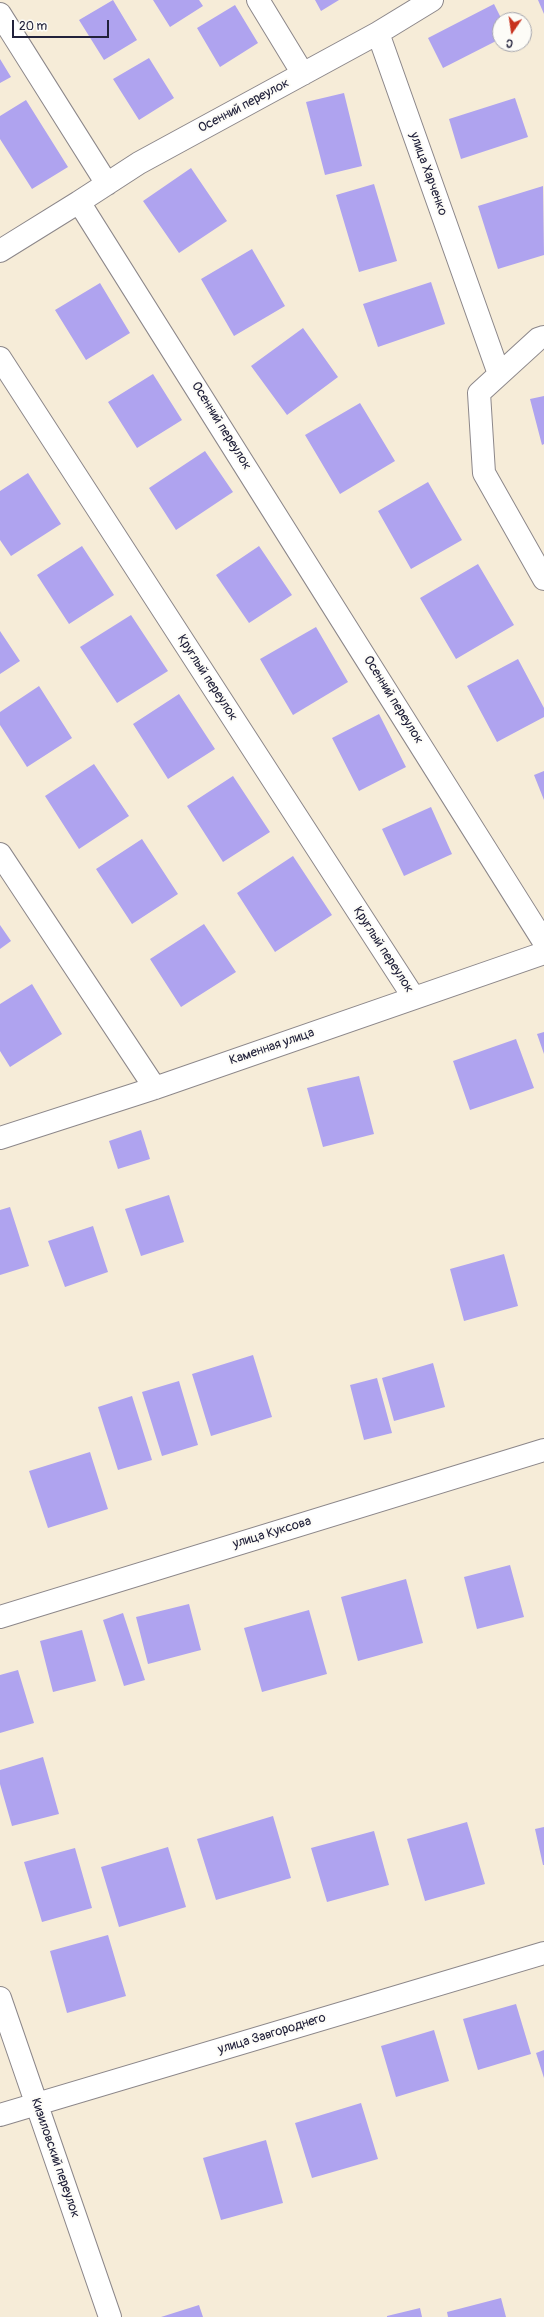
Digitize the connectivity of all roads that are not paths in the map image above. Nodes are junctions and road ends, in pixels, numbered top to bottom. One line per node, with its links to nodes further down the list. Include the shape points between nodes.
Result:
1 (258, 0): 5 (street)
2 (432, 0): 4 (street)
3 (0, 14): 6 (street)
4 (378, 34): 5 (street, Осенний переулок); 11 (street, улица Харченко)
5 (303, 74): 6 (street, Осенний переулок, via 139,163)
6 (107, 184): 7 (street, Осенний переулок)
7 (79, 202): 8 (street); 14 (street, Осенний переулок)
8 (0, 251)
9 (541, 338): 11 (street)
10 (0, 358): 16 (street, Круглый переулок)
11 (499, 374): 12 (street, via 478,394 484,473)
12 (544, 579)
13 (0, 854): 17 (street)
14 (544, 942)
15 (544, 953): 16 (street, Каменная улица)
16 (414, 998): 17 (street, Каменная улица)
17 (155, 1088): 18 (street, Каменная улица)
18 (0, 1138)
19 (544, 1450): 20 (street, улица Куксова)
20 (0, 1617)
21 (544, 1953): 23 (street, улица Завгороднего)
22 (0, 1998): 23 (street, Кизиловский переулок)
23 (37, 2105): 24 (street, улица Завгороднего); 25 (street, Кизиловский переулок)
24 (0, 2115)
25 (110, 2317)

